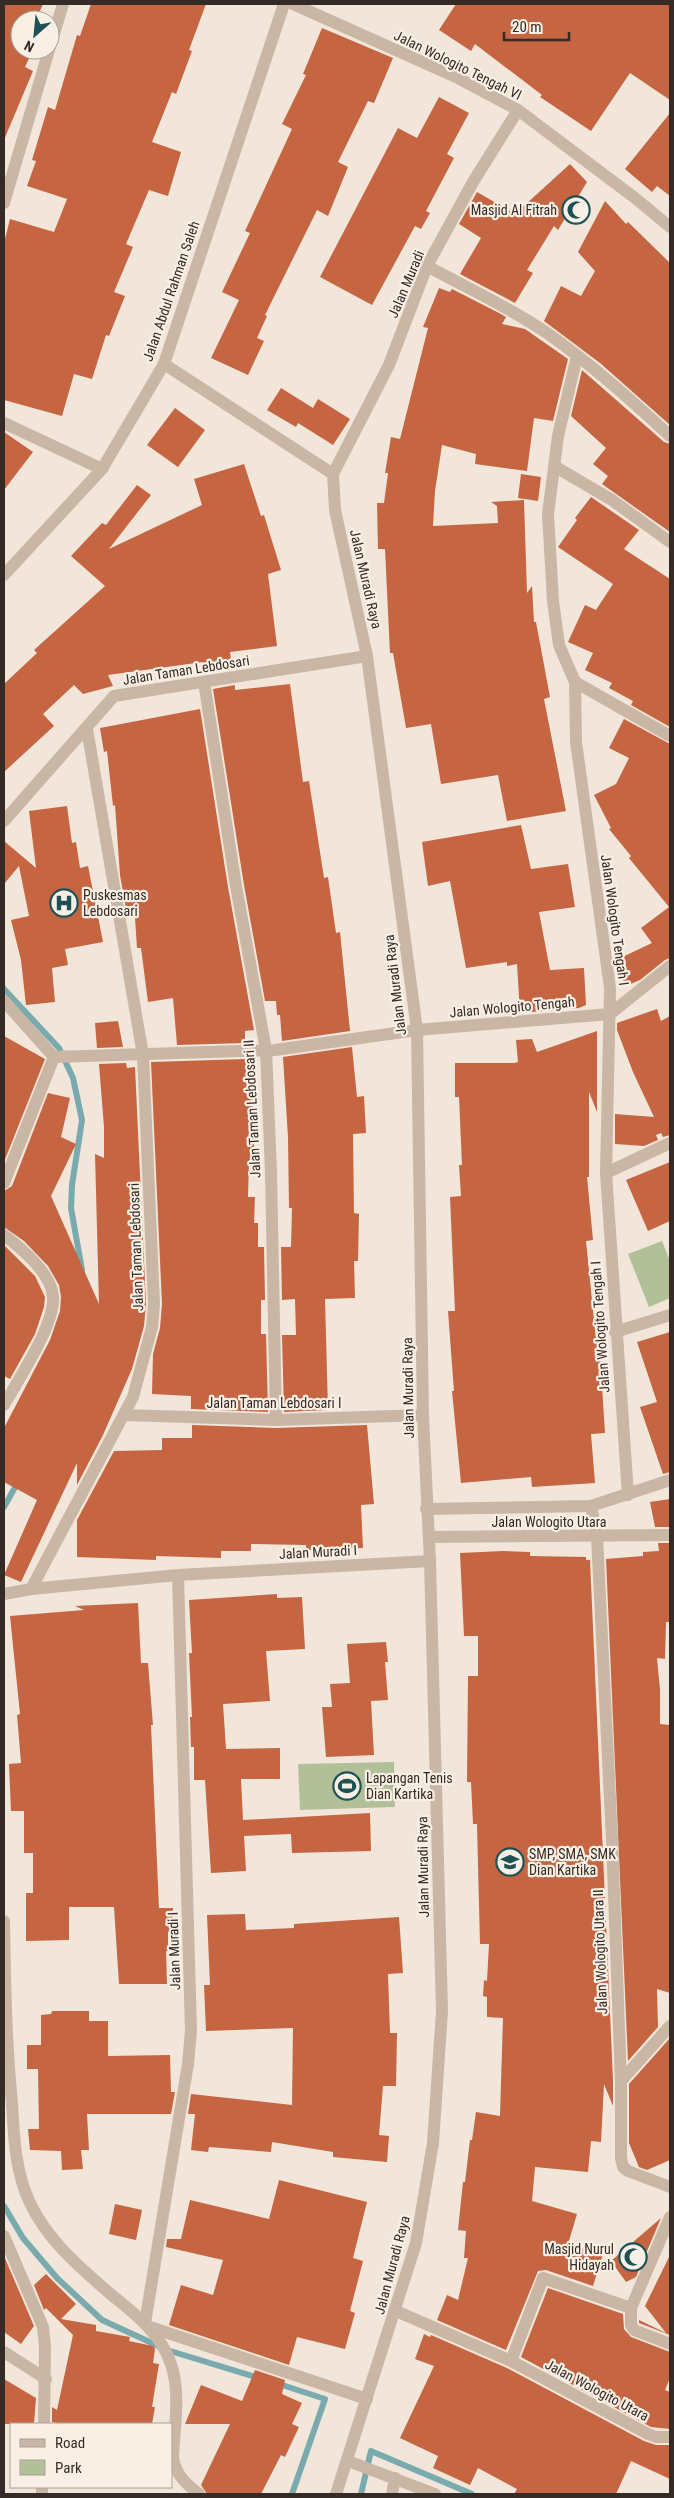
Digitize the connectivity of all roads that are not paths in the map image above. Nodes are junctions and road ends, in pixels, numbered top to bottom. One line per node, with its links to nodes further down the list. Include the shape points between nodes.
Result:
1 (284, 4): 9 (street, Jalan Abdul Rahman Saleh)
2 (293, 4): 4 (street, Jalan Wologito Tengah VI, via 456,77)
3 (46, 60): 5 (street)
4 (518, 110): 6 (street, Jalan Wologito Tengah VI); 7 (street, Jalan Muradi, via 473,182)
5 (4, 203)
6 (670, 227)
7 (427, 266): 8 (street, via 506,308); 14 (street, Jalan Muradi, via 389,365)
8 (577, 356): 11 (street); 12 (street, Jalan Wologito Tengah I)
9 (164, 364): 13 (street, Jalan Abdul Rahman Saleh); 14 (street)
10 (4, 422): 13 (street)
11 (670, 436)
12 (554, 466): 15 (street, via 612,500); 19 (street, Jalan Wologito Tengah I, via 548,514 553,601 559,645)
13 (102, 469): 16 (street, Jalan Abdul Rahman Saleh)
14 (332, 474): 17 (street, Jalan Muradi Raya, via 335,510)
15 (670, 542)
16 (4, 575)
17 (367, 656): 18 (street, Jalan Taman Lebdosari); 26 (street, Jalan Muradi Raya)
18 (204, 682): 20 (street, Jalan Taman Lebdosari, via 114,696); 27 (street, Jalan Taman Lebdosari II)
19 (575, 682): 21 (street); 25 (street, Jalan Wologito Tengah I, via 576,742 610,988)
20 (87, 729): 22 (street, Jalan Taman Lebdosari); 28 (street, Jalan Taman Lebdosari)
21 (670, 736)
22 (4, 821)
23 (670, 966): 25 (street)
24 (4, 1000): 29 (street)
25 (610, 1014): 26 (street, Jalan Wologito Tengah); 31 (street, Jalan Wologito Tengah I)
26 (417, 1030): 27 (street); 38 (street, Jalan Muradi Raya)
27 (266, 1050): 28 (street); 39 (street, Jalan Taman Lebdosari II)
28 (143, 1055): 29 (street); 37 (street, Jalan Taman Lebdosari, via 154,1304 141,1376)
29 (57, 1057): 32 (street)
30 (670, 1143): 31 (street)
31 (606, 1173): 35 (street, Jalan Wologito Tengah I)
32 (4, 1183)
33 (4, 1235): 36 (street, via 39,1268 53,1296 51,1314 42,1337)
34 (670, 1315): 35 (street)
35 (615, 1332): 41 (street, Jalan Wologito Tengah I)
36 (4, 1405)
37 (124, 1415): 39 (street, Jalan Taman Lebdosari I); 49 (street, Jalan Taman Lebdosari)
38 (423, 1416): 39 (street, Jalan Taman Lebdosari I); 43 (street, Jalan Muradi Raya)
39 (276, 1420)
40 (670, 1480): 41 (street)
41 (628, 1495): 42 (street)
42 (591, 1506): 43 (street); 45 (street, Jalan Wologito Utara II)
43 (426, 1509): 46 (street, Jalan Muradi Raya)
44 (670, 1535): 45 (street, Jalan Wologito Utara)
45 (597, 1537): 46 (street, Jalan Wologito Utara); 53 (street, Jalan Wologito Utara II)
46 (428, 1538): 47 (street, Jalan Muradi Raya)
47 (430, 1561): 48 (street, Jalan Muradi I); 58 (street, Jalan Muradi Raya, via 442,2011 433,2143 426,2190 416,2243)
48 (178, 1575): 49 (street, Jalan Muradi I); 59 (street, Jalan Muradi I, via 191,2030)
49 (31, 1589): 50 (street, Jalan Muradi I)
50 (4, 1594)
51 (4, 1921): 59 (street, via 7,2052 17,2169 30,2203 48,2234 70,2258)
52 (670, 2026): 53 (street)
53 (621, 2080): 54 (street, Jalan Wologito Utara II, via 623,2167 636,2176)
54 (670, 2187)
55 (670, 2218): 57 (street)
56 (4, 2236): 63 (street, via 43,2327)
57 (631, 2308): 60 (street, via 634,2330); 62 (street, via 543,2278)
58 (396, 2311): 62 (street, Jalan Wologito Utara); 64 (street, Jalan Muradi Raya)
59 (147, 2325): 64 (street); 69 (street, via 171,2363 176,2393 175,2470)
60 (670, 2344)
61 (4, 2352): 63 (street)
62 (511, 2361): 66 (street, Jalan Wologito Utara, via 656,2438)
63 (46, 2379): 65 (street)
64 (367, 2399): 67 (street, Jalan Muradi Raya)
65 (44, 2423)
66 (670, 2437)
67 (348, 2461): 68 (street); 70 (street, Jalan Muradi Raya)
68 (394, 2478): 71 (street); 72 (street)
69 (199, 2494)
70 (336, 2494)
71 (392, 2494)
72 (435, 2494)

